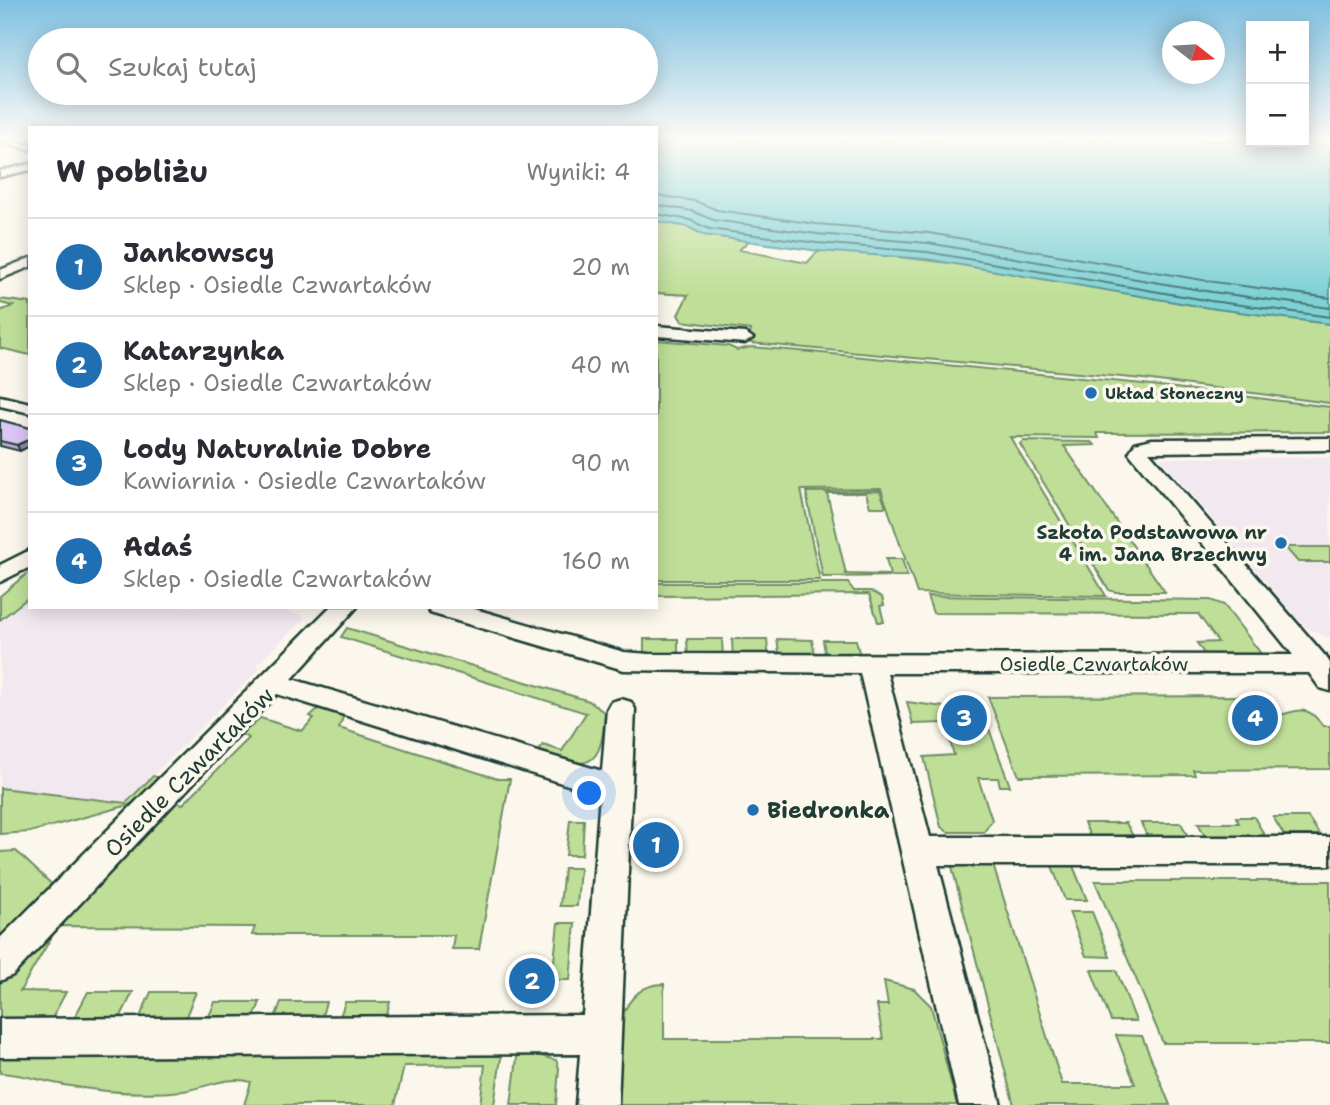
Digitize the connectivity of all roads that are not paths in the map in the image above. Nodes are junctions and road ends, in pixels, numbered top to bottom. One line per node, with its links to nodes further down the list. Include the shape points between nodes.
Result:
1 (28, 263): 2 (street)
2 (0, 277): 3 (street)
3 (28, 281)
4 (658, 331): 5 (street)
5 (745, 338)
6 (0, 401): 7 (street)
7 (28, 408)
8 (1330, 444): 14 (street, Osiedle Czwartaków, via 1152,444 1140,448 1140,457)
9 (28, 558): 10 (street)
10 (0, 576)
11 (343, 609): 15 (street)
12 (446, 609): 13 (street, Osiedle Czwartaków, via 624,660)
13 (872, 665): 14 (street, Osiedle Czwartaków); 18 (street)
14 (1323, 672)
15 (274, 683): 17 (street, Osiedle Czwartaków); 20 (street, Osiedle Czwartaków)
16 (621, 709): 17 (street)
17 (616, 788): 21 (street)
18 (918, 851): 19 (street); 24 (street)
19 (1330, 851)
20 (0, 964)
21 (601, 1034): 22 (street); 23 (street)
22 (0, 1038)
23 (597, 1105)
24 (980, 1105)

